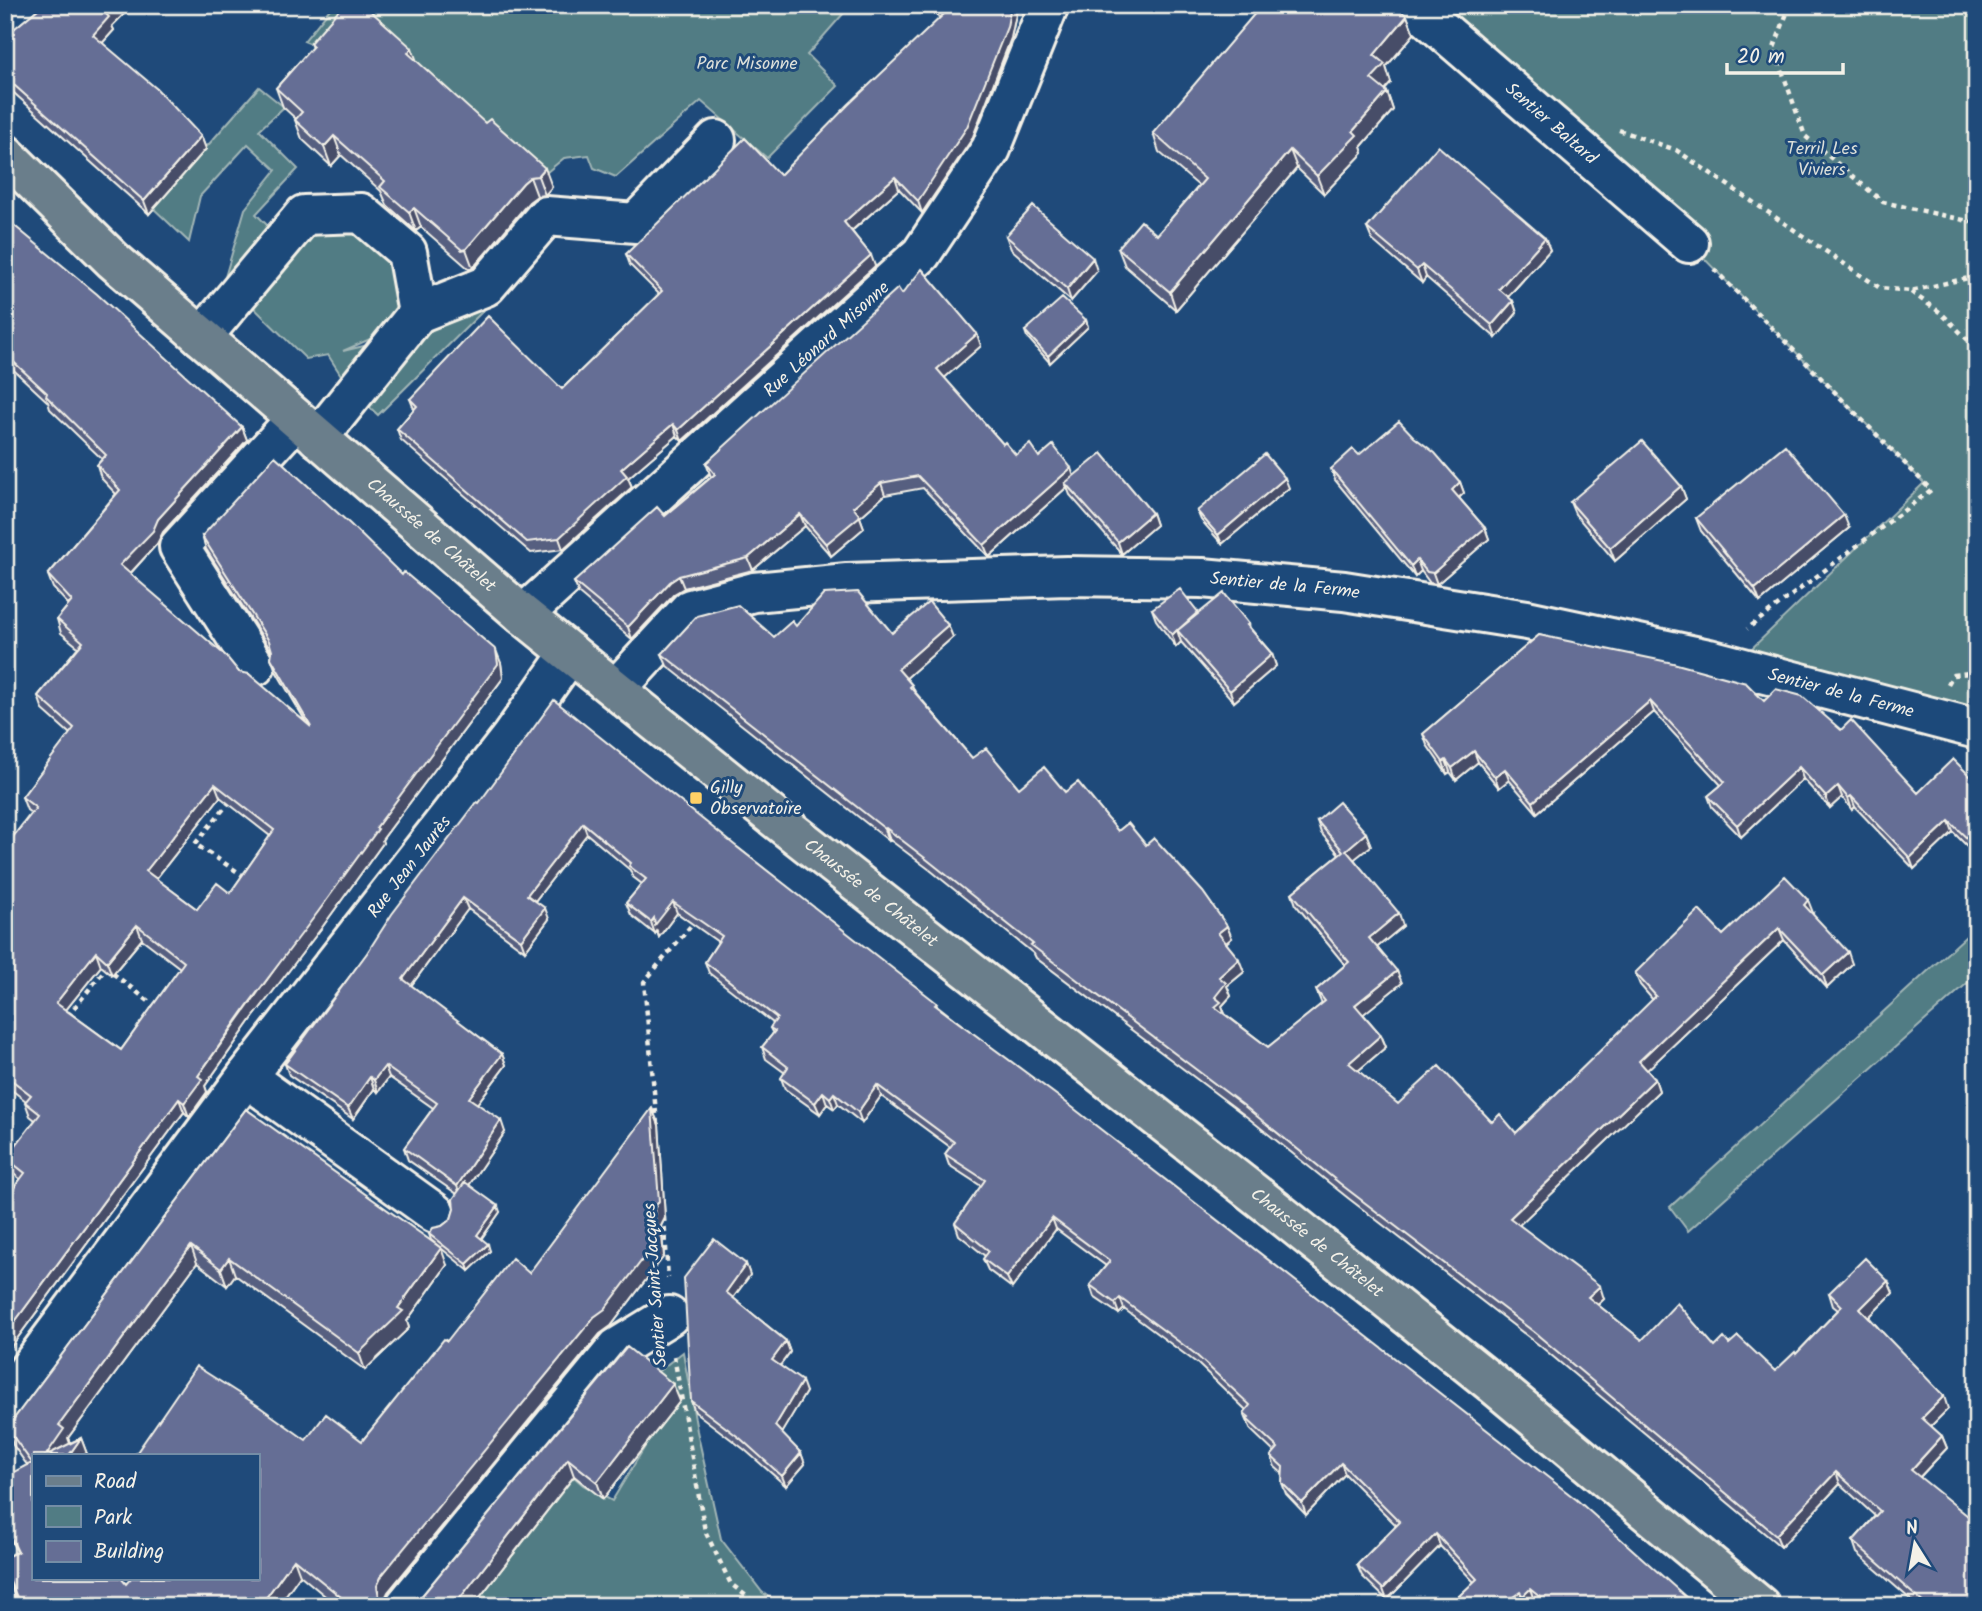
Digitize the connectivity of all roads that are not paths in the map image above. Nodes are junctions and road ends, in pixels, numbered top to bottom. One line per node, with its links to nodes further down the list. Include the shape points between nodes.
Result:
1 (29, 5): 4 (street)
2 (1049, 5): 11 (street, Rue Léonard Misonne, via 991,149 921,254)
3 (1413, 5): 7 (street, Sentier Baltard)
4 (5, 25)
5 (716, 140): 8 (street, via 636,223 546,216 486,286)
6 (5, 154): 9 (main road, Chaussée de Châtelet, via 113,260)
7 (1689, 243)
8 (418, 313): 9 (street, via 407,252 398,244 361,213 304,215); 10 (street)
9 (202, 337): 10 (main road, Chaussée de Châtelet)
10 (307, 428): 11 (main road, Chaussée de Châtelet); 13 (street, via 179,547)
11 (523, 615): 12 (main road, Chaussée de Châtelet)
12 (570, 653): 14 (main road, Chaussée de Châtelet); 16 (street, Rue Jean Jaurès, via 511,737)
13 (255, 666)
14 (616, 689): 15 (street, Sentier de la Ferme, via 690,609 754,592 847,583 1053,576 1202,578 1344,590 1527,620 1709,659); 21 (main road, Chaussée de Châtelet, via 1278,1212)
15 (1977, 729)
16 (246, 1077): 17 (street); 19 (street, Rue Jean Jaurès)
17 (435, 1213)
18 (669, 1316): 20 (street, via 617,1348)
19 (5, 1401)
20 (405, 1606)
21 (1760, 1606)

